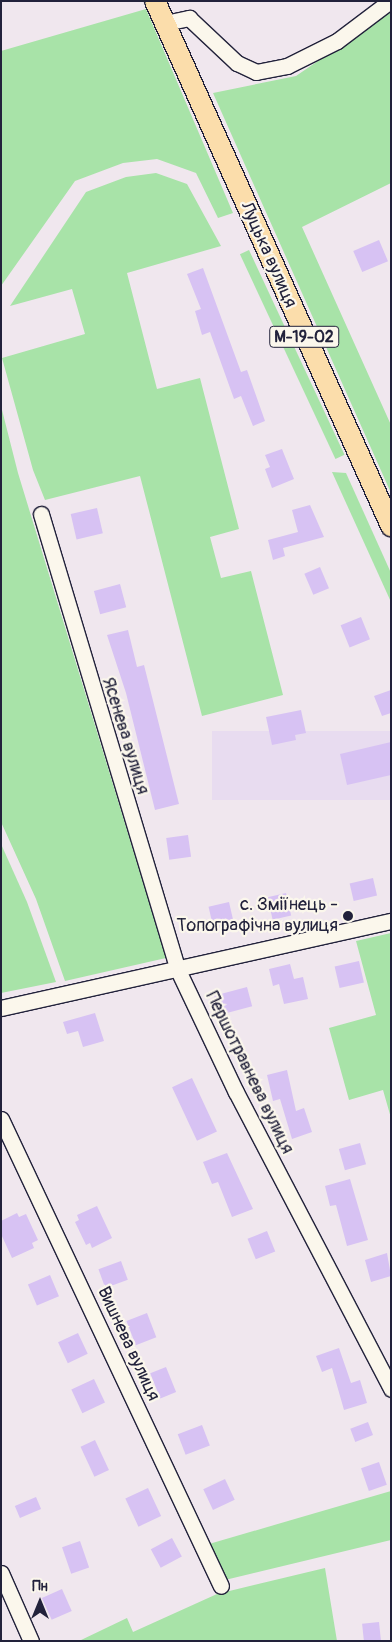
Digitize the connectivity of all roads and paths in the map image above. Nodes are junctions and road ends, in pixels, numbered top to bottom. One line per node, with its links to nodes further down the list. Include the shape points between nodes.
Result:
1 (156, 1): 3 (main road, М-19-02)
2 (390, 1): 3 (street, via 337,41 287,66 256,72 237,63 189,18)
3 (165, 23): 5 (main road, Луцька вулиця / М-19-02)
4 (41, 514): 7 (street, Ясенева вулиця)
5 (391, 525)
6 (391, 921): 7 (street)
7 (177, 968): 8 (street); 10 (street, Першотравнева вулиця, via 236,1092)
8 (1, 1008)
9 (1, 1119): 12 (street, Вишнева вулиця)
10 (391, 1389)
11 (1, 1573): 13 (street)
12 (222, 1586)
13 (31, 1641)

